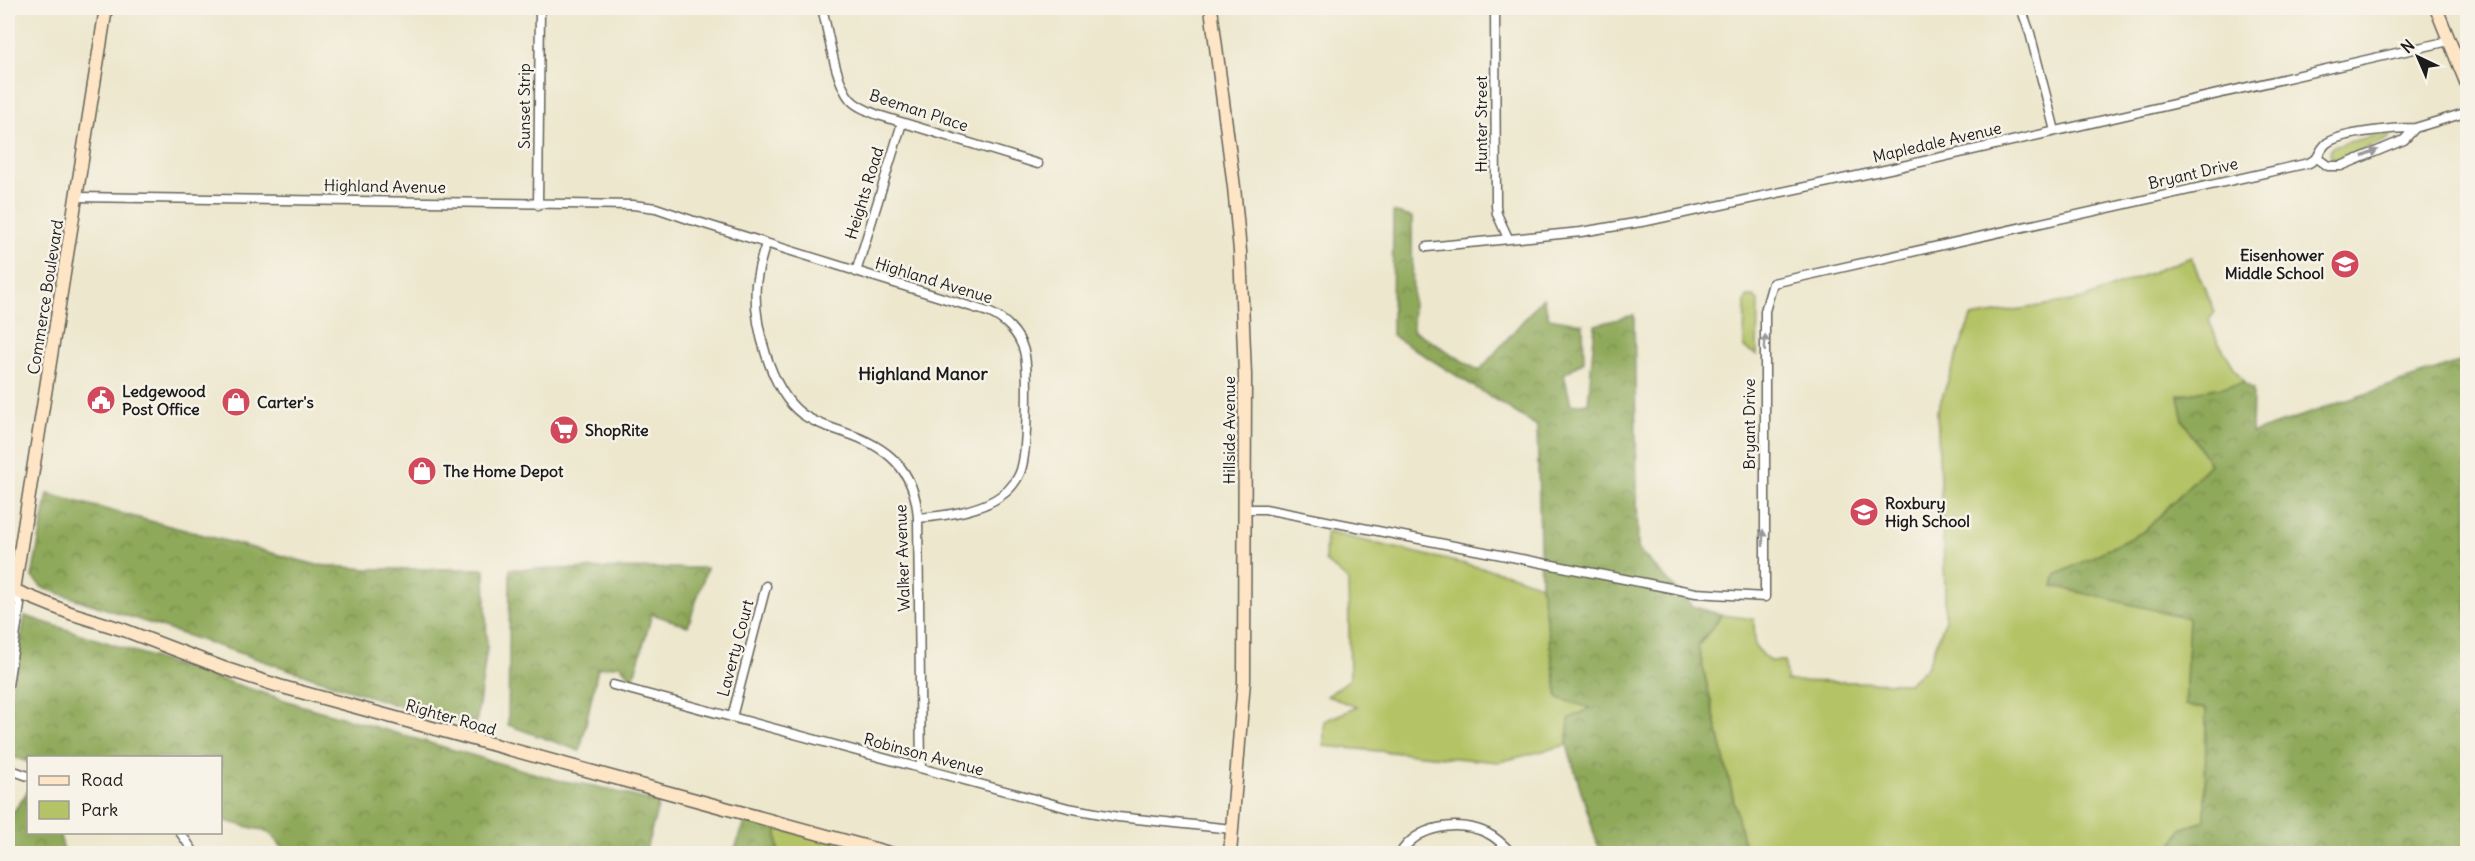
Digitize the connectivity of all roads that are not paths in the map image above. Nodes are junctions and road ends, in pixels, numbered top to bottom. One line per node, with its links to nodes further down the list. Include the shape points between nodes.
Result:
1 (106, 8): 17 (street, Commerce Boulevard)
2 (540, 8): 18 (street, Sunset Strip)
3 (822, 8): 12 (street, Beeman Place, via 838,72 849,98 860,108)
4 (1211, 8): 23 (street, Hillside Avenue, via 1240,250)
5 (1495, 8): 19 (street, Hunter Street, via 1496,206)
6 (2021, 8): 14 (street)
7 (2436, 8): 8 (street)
8 (2449, 41): 9 (street); 14 (street, Mapledale Avenue)
9 (2463, 63): 10 (street)
10 (2468, 87)
11 (2468, 112): 13 (street, Bryant Drive)
12 (902, 123): 16 (street, Beeman Place); 22 (street, Heights Road)
13 (2415, 128): 15 (street, Bryant Drive, via 2391,128 2332,140); 15 (street, Bryant Drive, one-way to 13, via 2328,166 2341,166 2404,140)
14 (2055, 130): 19 (street, Mapledale Avenue, via 1647,221)
15 (2317, 158): 23 (street, Bryant Drive, one-way to 15, via 1265,508 1696,593 1765,597 1766,311 1773,284 2309,163)
16 (1038, 164)
17 (77, 197): 18 (street, Highland Avenue); 26 (street, Commerce Boulevard)
18 (538, 205): 20 (street, Highland Avenue, via 656,208)
19 (1508, 238): 21 (street, Mapledale Avenue)
20 (766, 244): 22 (street, Highland Avenue); 24 (street, Walker Avenue, via 759,264 756,300 760,330 781,390 801,413 817,423 872,442 890,454 909,480)
21 (1426, 247)
22 (856, 272): 24 (street, Highland Avenue, via 997,316 1012,329 1024,351 1024,453 1018,477 1002,495 982,505)
23 (1246, 508): 34 (street, Hillside Avenue, via 1244,681)
24 (918, 518): 31 (street, Walker Avenue)
25 (766, 586): 30 (street, Laverty Court)
26 (11, 589): 27 (street, Commerce Boulevard); 29 (street, Commerce Boulevard, via 20,605); 37 (street, Righter Road, via 279,686)
27 (8, 606)
28 (613, 685): 30 (street, Robinson Avenue)
29 (8, 686)
30 (732, 717): 31 (street, Robinson Avenue)
31 (921, 768): 34 (street, Robinson Avenue, via 1068,808)
32 (8, 769): 33 (street)
33 (27, 776)
34 (1232, 829): 38 (street, Hillside Avenue)
35 (181, 834): 36 (street)
36 (195, 854)
37 (893, 854)
38 (1230, 854)
39 (1400, 854): 40 (street, via 1422,831 1442,827 1486,832)
40 (1512, 854)

